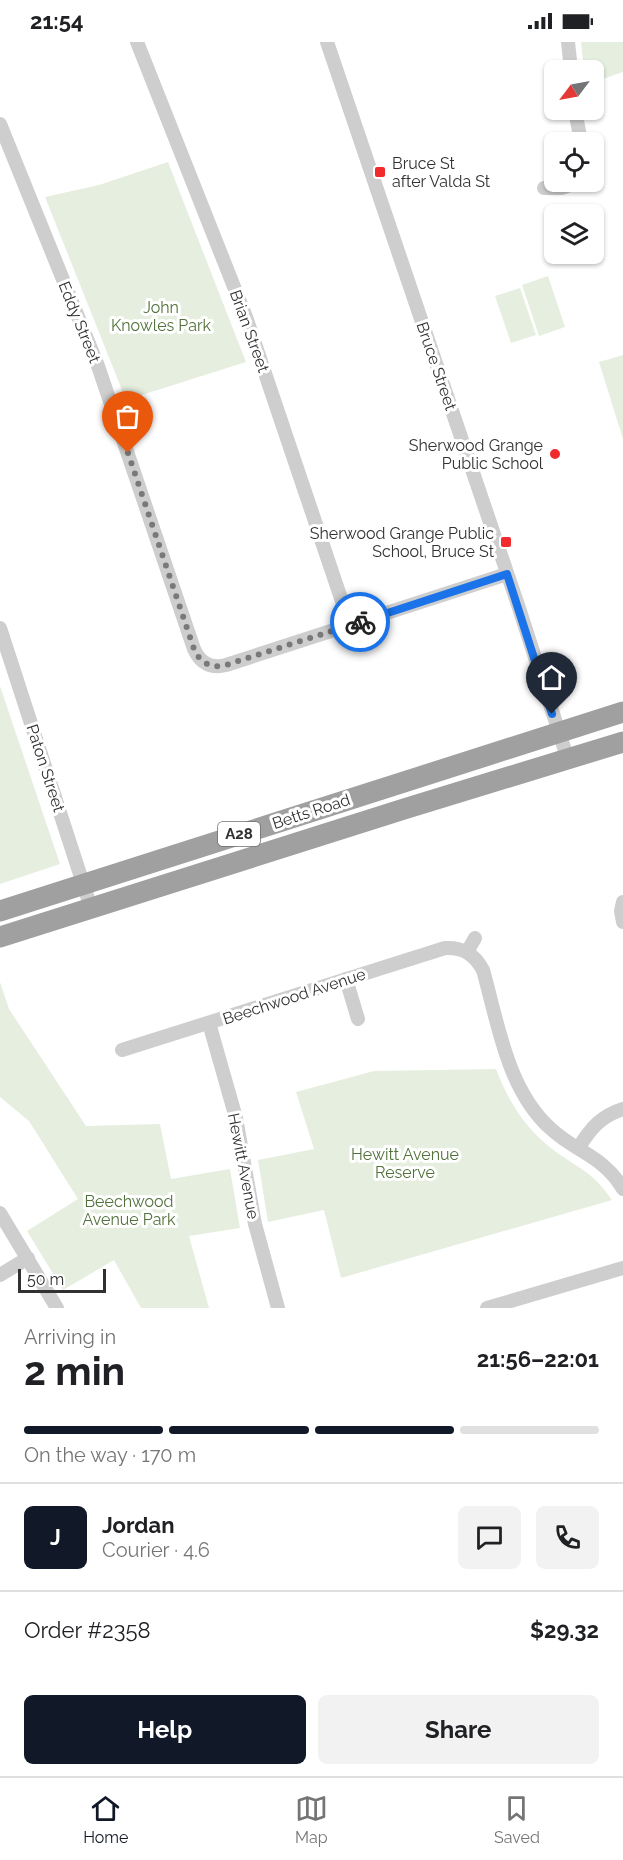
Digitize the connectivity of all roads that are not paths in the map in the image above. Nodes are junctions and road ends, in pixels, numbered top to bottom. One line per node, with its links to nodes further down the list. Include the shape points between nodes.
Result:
1 (137, 42): 8 (street, Brian Street, via 246,317)
2 (327, 42): 7 (street, Bruce Street)
3 (568, 42): 4 (street)
4 (570, 60)
5 (0, 124): 6 (street, Eddy Street)
6 (3, 140): 8 (street, Eddy Street, via 98,366 198,658 219,667)
7 (507, 574): 8 (street, Eddy Street); 11 (street, Bruce Street)
8 (350, 625)
9 (0, 628): 14 (street, Paton Street)
10 (623, 712): 11 (highway, Betts Road / A28)
11 (558, 732): 13 (street, Bruce Street); 14 (highway, Betts Road / A28)
12 (623, 742): 13 (highway, Betts Road / A28)
13 (568, 760): 16 (highway, Betts Road / A28)
14 (84, 885): 16 (street, Paton Street); 17 (highway, Betts Road / A28)
15 (620, 900): 18 (street)
16 (91, 908): 19 (highway, Betts Road / A28)
17 (0, 911)
18 (623, 922)
19 (0, 937)
20 (475, 938): 21 (street)
21 (467, 952): 22 (street, Beechwood Avenue, via 445,948); 27 (street, via 483,970 512,1071 523,1095 550,1129)
22 (346, 979): 23 (street); 24 (street, Beechwood Avenue)
23 (358, 1020)
24 (209, 1023): 25 (street, Beechwood Avenue); 34 (street, Hewitt Avenue, via 236,1118 255,1224)
25 (122, 1050)
26 (623, 1109): 27 (street, via 598,1121)
27 (579, 1147): 28 (street, via 605,1166)
28 (623, 1189)
29 (0, 1214): 30 (street)
30 (28, 1258): 32 (street); 33 (street)
31 (623, 1268): 35 (street)
32 (0, 1275)
33 (57, 1308)
34 (278, 1308)
35 (487, 1308)

